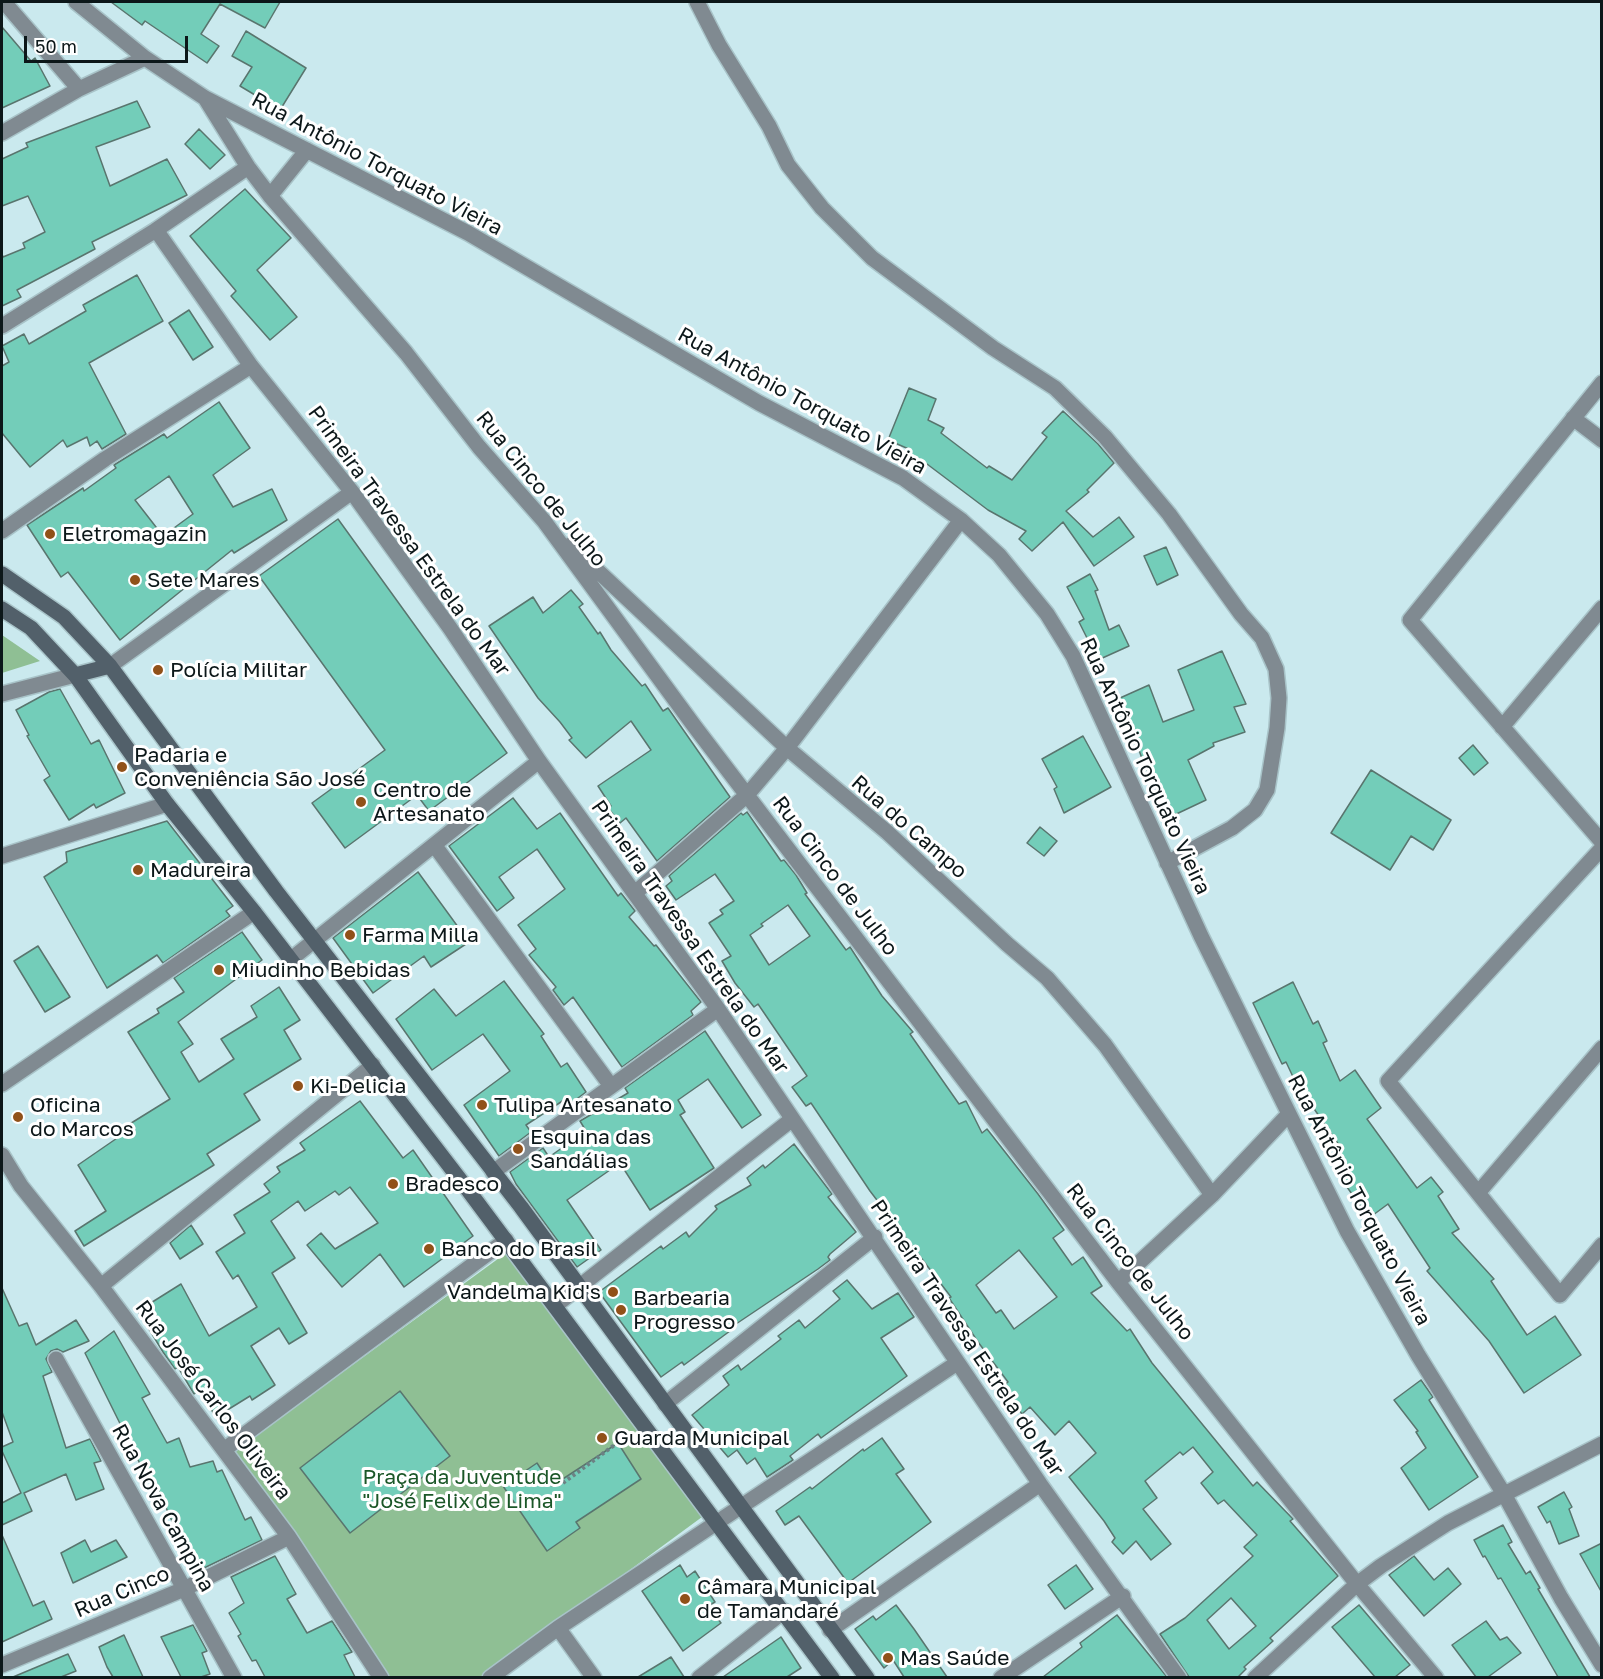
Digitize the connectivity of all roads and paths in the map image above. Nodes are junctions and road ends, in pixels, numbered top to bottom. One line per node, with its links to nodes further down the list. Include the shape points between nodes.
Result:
1 (4, 2): 5 (street)
2 (76, 2): 4 (street, Rua Antônio Torquato Vieira)
3 (697, 2): 36 (street, via 788,165 822,208 872,258 993,348 1055,388 1105,437 1169,514 1240,614 1262,638 1276,669 1279,698 1267,790 1255,810 1232,828)
4 (145, 58): 5 (street); 6 (street, Rua Antônio Torquato Vieira)
5 (79, 89): 7 (street)
6 (205, 98): 8 (street, Rua Antônio Torquato Vieira); 9 (street, Rua Cinco de Julho)
7 (2, 133)
8 (308, 150): 10 (street); 18 (street, Rua Antônio Torquato Vieira, via 468,233 759,404 903,478)
9 (248, 167): 10 (street, Rua Cinco de Julho); 11 (street)
10 (270, 196): 19 (street, Rua Cinco de Julho, via 406,352 479,447)
11 (156, 230): 12 (street); 13 (street, Primeira Travessa Estrela do Mar)
12 (2, 326)
13 (251, 366): 17 (street, Primeira Travessa Estrela do Mar); 20 (street, via 105,459)
14 (1602, 383): 15 (street)
15 (1573, 418): 16 (street); 27 (street, via 1410,620)
16 (1602, 440)
17 (352, 492): 24 (street); 29 (street, Primeira Travessa Estrela do Mar)
18 (961, 520): 28 (street); 36 (street, Rua Antônio Torquato Vieira, via 1026,586 1073,656)
19 (544, 521): 28 (street, Rua do Campo); 30 (street, Rua Cinco de Julho)
20 (2, 531)
21 (2, 574): 24 (main road, via 64,617)
22 (1602, 608): 27 (street)
23 (2, 609): 25 (main road, via 31,628)
24 (110, 666): 25 (main road); 39 (main road)
25 (75, 675): 26 (street); 31 (main road)
26 (2, 694)
27 (1502, 727): 32 (street)
28 (787, 748): 30 (street); 51 (street, Rua do Campo, via 887,832 1047,978 1105,1045)
29 (539, 761): 33 (street); 37 (street, Primeira Travessa Estrela do Mar)
30 (747, 795): 37 (street); 55 (street, Rua Cinco de Julho)
31 (167, 804): 35 (street); 38 (main road)
32 (1602, 842)
33 (435, 846): 39 (street); 45 (street)
34 (1602, 848): 50 (street, via 1389,1081)
35 (2, 856)
36 (1167, 863): 46 (street, Rua Antônio Torquato Vieira)
37 (636, 892): 41 (street, Primeira Travessa Estrela do Mar)
38 (254, 912): 40 (main road); 44 (street)
39 (315, 940): 40 (street); 49 (main road)
40 (290, 960): 43 (main road)
41 (718, 1009): 45 (street); 47 (street, Primeira Travessa Estrela do Mar)
42 (1602, 1048): 50 (street)
43 (373, 1065): 53 (main road); 56 (street)
44 (2, 1084)
45 (610, 1086): 49 (street)
46 (1288, 1115): 51 (street); 67 (street, Rua Antônio Torquato Vieira, via 1353,1241)
47 (791, 1120): 52 (street, Primeira Travessa Estrela do Mar); 57 (street)
48 (2, 1155): 56 (street, Rua José Carlos Oliveira, via 21,1186)
49 (493, 1172): 57 (main road)
50 (1478, 1194): 54 (street, via 1560,1295)
51 (1212, 1195): 55 (street)
52 (875, 1238): 60 (street, Primeira Travessa Estrela do Mar); 61 (street)
53 (506, 1240): 58 (main road); 64 (street)
54 (1602, 1245)
55 (1118, 1282): 71 (street, Rua Cinco de Julho)
56 (101, 1286): 64 (street, Rua José Carlos Oliveira)
57 (579, 1286): 58 (street); 61 (main road)
58 (556, 1305): 62 (main road)
59 (56, 1359): 72 (street, Rua Nova Campina)
60 (957, 1363): 66 (street, Primeira Travessa Estrela do Mar); 68 (street)
61 (665, 1404): 68 (main road)
62 (644, 1424): 65 (path); 69 (main road)
63 (1602, 1444): 67 (street)
64 (225, 1449): 70 (street, Rua José Carlos Oliveira)
65 (563, 1483)
66 (1040, 1484): 73 (street, Primeira Travessa Estrela do Mar); 76 (street)
67 (1504, 1494): 71 (street, via 1448,1523); 78 (street, Rua Antônio Torquato Vieira)
68 (741, 1507): 69 (street); 76 (main road)
69 (718, 1522): 74 (main road); 75 (street)
70 (289, 1538): 72 (street, Rua Cinco); 80 (street, Rua José Carlos Oliveira)
71 (1357, 1584): 88 (street); 89 (street, Rua Cinco de Julho)
72 (184, 1589): 77 (street, Rua Cinco); 79 (street, Rua Nova Campina)
73 (1123, 1596): 86 (street); 87 (street, Primeira Travessa Estrela do Mar)
74 (784, 1611): 83 (street); 84 (main road)
75 (558, 1628): 81 (street); 82 (street)
76 (830, 1630): 85 (main road)
77 (2, 1665)
78 (1602, 1665)
79 (234, 1677)
80 (381, 1677)
81 (490, 1677)
82 (594, 1677)
83 (699, 1677)
84 (832, 1677)
85 (867, 1677)
86 (1001, 1677)
87 (1179, 1677)
88 (1255, 1677)
89 (1436, 1677)

